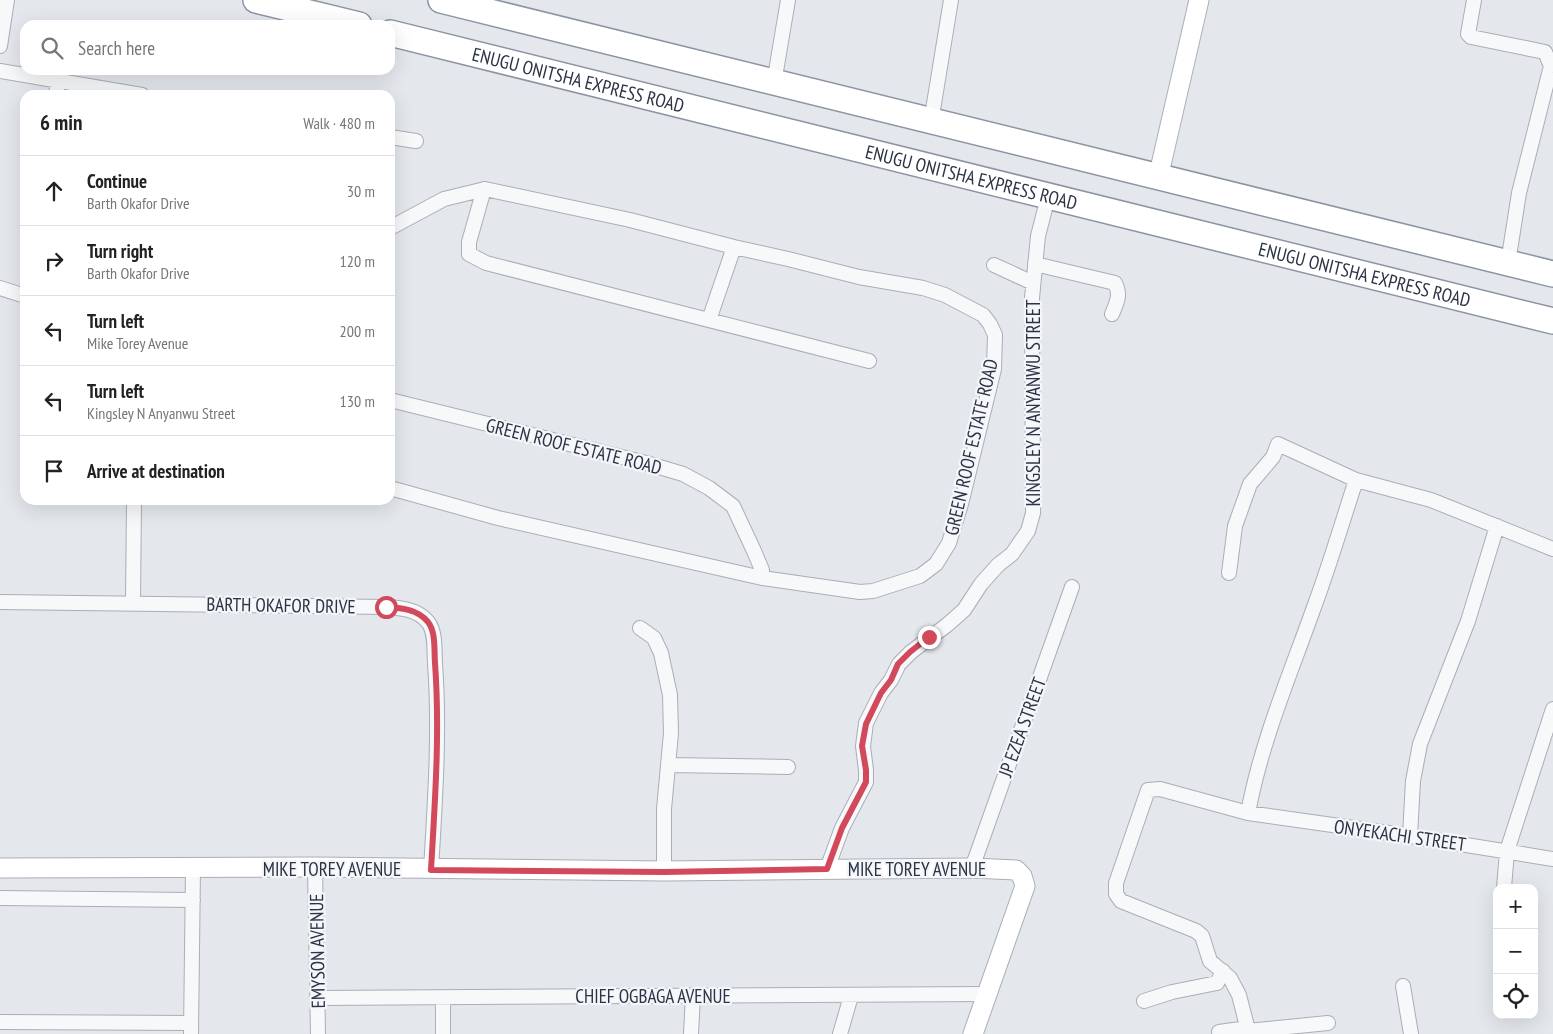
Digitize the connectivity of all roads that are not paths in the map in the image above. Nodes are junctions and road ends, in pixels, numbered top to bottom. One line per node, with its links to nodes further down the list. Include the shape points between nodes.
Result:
1 (7, 0): 10 (street)
2 (256, 0): 8 (highway)
3 (441, 0): 16 (highway)
4 (788, 0): 16 (street)
5 (951, 0): 19 (street)
6 (1199, 0): 22 (main road)
7 (1474, 0): 11 (street, via 1468,34 1476,39 1545,52)
8 (345, 15)
9 (395, 34): 24 (highway, ENUGU ONITSHA EXPRESS ROAD)
10 (0, 46)
11 (1552, 65): 27 (street, via 1518,198)
12 (0, 71): 13 (street)
13 (20, 74)
14 (23, 75): 15 (street)
15 (58, 81): 17 (street); 18 (street)
16 (774, 83): 19 (highway)
17 (57, 90)
18 (112, 90)
19 (931, 122): 22 (highway)
20 (395, 138): 21 (street)
21 (416, 141)
22 (1158, 178): 27 (highway)
23 (484, 189): 25 (street, via 444,199); 26 (street, GREEN ROOF ESTATE ROAD, via 630,220); 35 (street, via 469,242 469,254 477,259)
24 (1048, 197): 28 (street, KINGSLEY N ANYANWU STREET); 36 (highway, ENUGU ONITSHA EXPRESS ROAD)
25 (395, 225)
26 (734, 247): 35 (street); 45 (street, GREEN ROOF ESTATE ROAD, via 945,295 983,315 995,336 994,369 961,504 949,543 936,564 920,576 873,591 860,592)
27 (1508, 263): 30 (highway)
28 (1035, 264): 31 (street, KINGSLEY N ANYANWU STREET); 34 (street, via 1115,283 1119,290)
29 (994, 265): 31 (street)
30 (1553, 274)
31 (1033, 283): 61 (street, KINGSLEY N ANYANWU STREET, via 1033,514 1028,531 1012,554 981,584 964,610 898,664 866,724 862,746 866,782 842,828)
32 (0, 288): 33 (street)
33 (20, 294)
34 (1112, 314)
35 (709, 320): 37 (street)
36 (1553, 321)
37 (869, 361)
38 (395, 401): 45 (street, GREEN ROOF ESTATE ROAD, via 682,474 733,506 754,550)
39 (1356, 480): 42 (street, via 1431,500); 44 (street, via 1278,444 1273,457 1250,484 1234,526); 53 (street, via 1319,595 1264,746)
40 (395, 489): 45 (street, via 498,518)
41 (134, 505): 48 (street)
42 (1497, 526): 43 (street); 54 (street, via 1468,621 1420,744 1413,781)
43 (1553, 549)
44 (1229, 573)
45 (762, 578)
46 (1072, 587): 60 (street, JP EZEA STREET)
47 (0, 602): 48 (street, BARTH OKAFOR DRIVE)
48 (132, 603): 62 (street, BARTH OKAFOR DRIVE, via 386,607 407,609 428,622 433,634 438,704)
49 (640, 628): 51 (street, via 654,638 661,653 670,695)
50 (1553, 709): 55 (street)
51 (669, 765): 52 (street); 63 (street, via 664,809)
52 (788, 767)
53 (1248, 813): 54 (street, ONYEKACHI STREET); 67 (street, ONYEKACHI STREET, via 1160,789 1148,790 1116,883 1116,894 1122,902 1196,931 1202,936 1210,961)
54 (1410, 836): 55 (street, ONYEKACHI STREET)
55 (1507, 851): 56 (street, ONYEKACHI STREET); 64 (street)
56 (1553, 858)
57 (316, 867): 59 (main road, MIKE TOREY AVENUE); 62 (main road, MIKE TOREY AVENUE); 72 (street, EMYSON AVENUE)
58 (0, 868): 59 (main road, MIKE TOREY AVENUE)
59 (193, 868): 66 (street)
60 (972, 868): 61 (main road, MIKE TOREY AVENUE); 69 (main road, MIKE TOREY AVENUE, via 1016,870 1025,886)
61 (827, 869): 63 (main road, MIKE TOREY AVENUE)
62 (431, 870): 63 (main road, MIKE TOREY AVENUE)
63 (664, 872)
64 (1504, 884)
65 (0, 898): 66 (street)
66 (193, 900): 77 (street)
67 (1222, 971): 74 (street, via 1217,982); 78 (street, via 1240,995)
68 (1403, 986): 85 (street)
69 (987, 994): 71 (street, CHIEF OGBAGA AVENUE); 84 (main road)
70 (693, 996): 71 (street, CHIEF OGBAGA AVENUE); 73 (street, CHIEF OGBAGA AVENUE); 82 (street)
71 (851, 996): 83 (street)
72 (318, 998): 73 (street, CHIEF OGBAGA AVENUE); 80 (street, EMYSON AVENUE)
73 (443, 998): 81 (street)
74 (1144, 1001)
75 (0, 1022): 77 (street)
76 (1328, 1023): 78 (street)
77 (191, 1028)
78 (1248, 1031): 79 (street)
79 (1219, 1032)
80 (318, 1034)
81 (443, 1034)
82 (691, 1034)
83 (840, 1034)
84 (973, 1034)
85 (1411, 1034)

